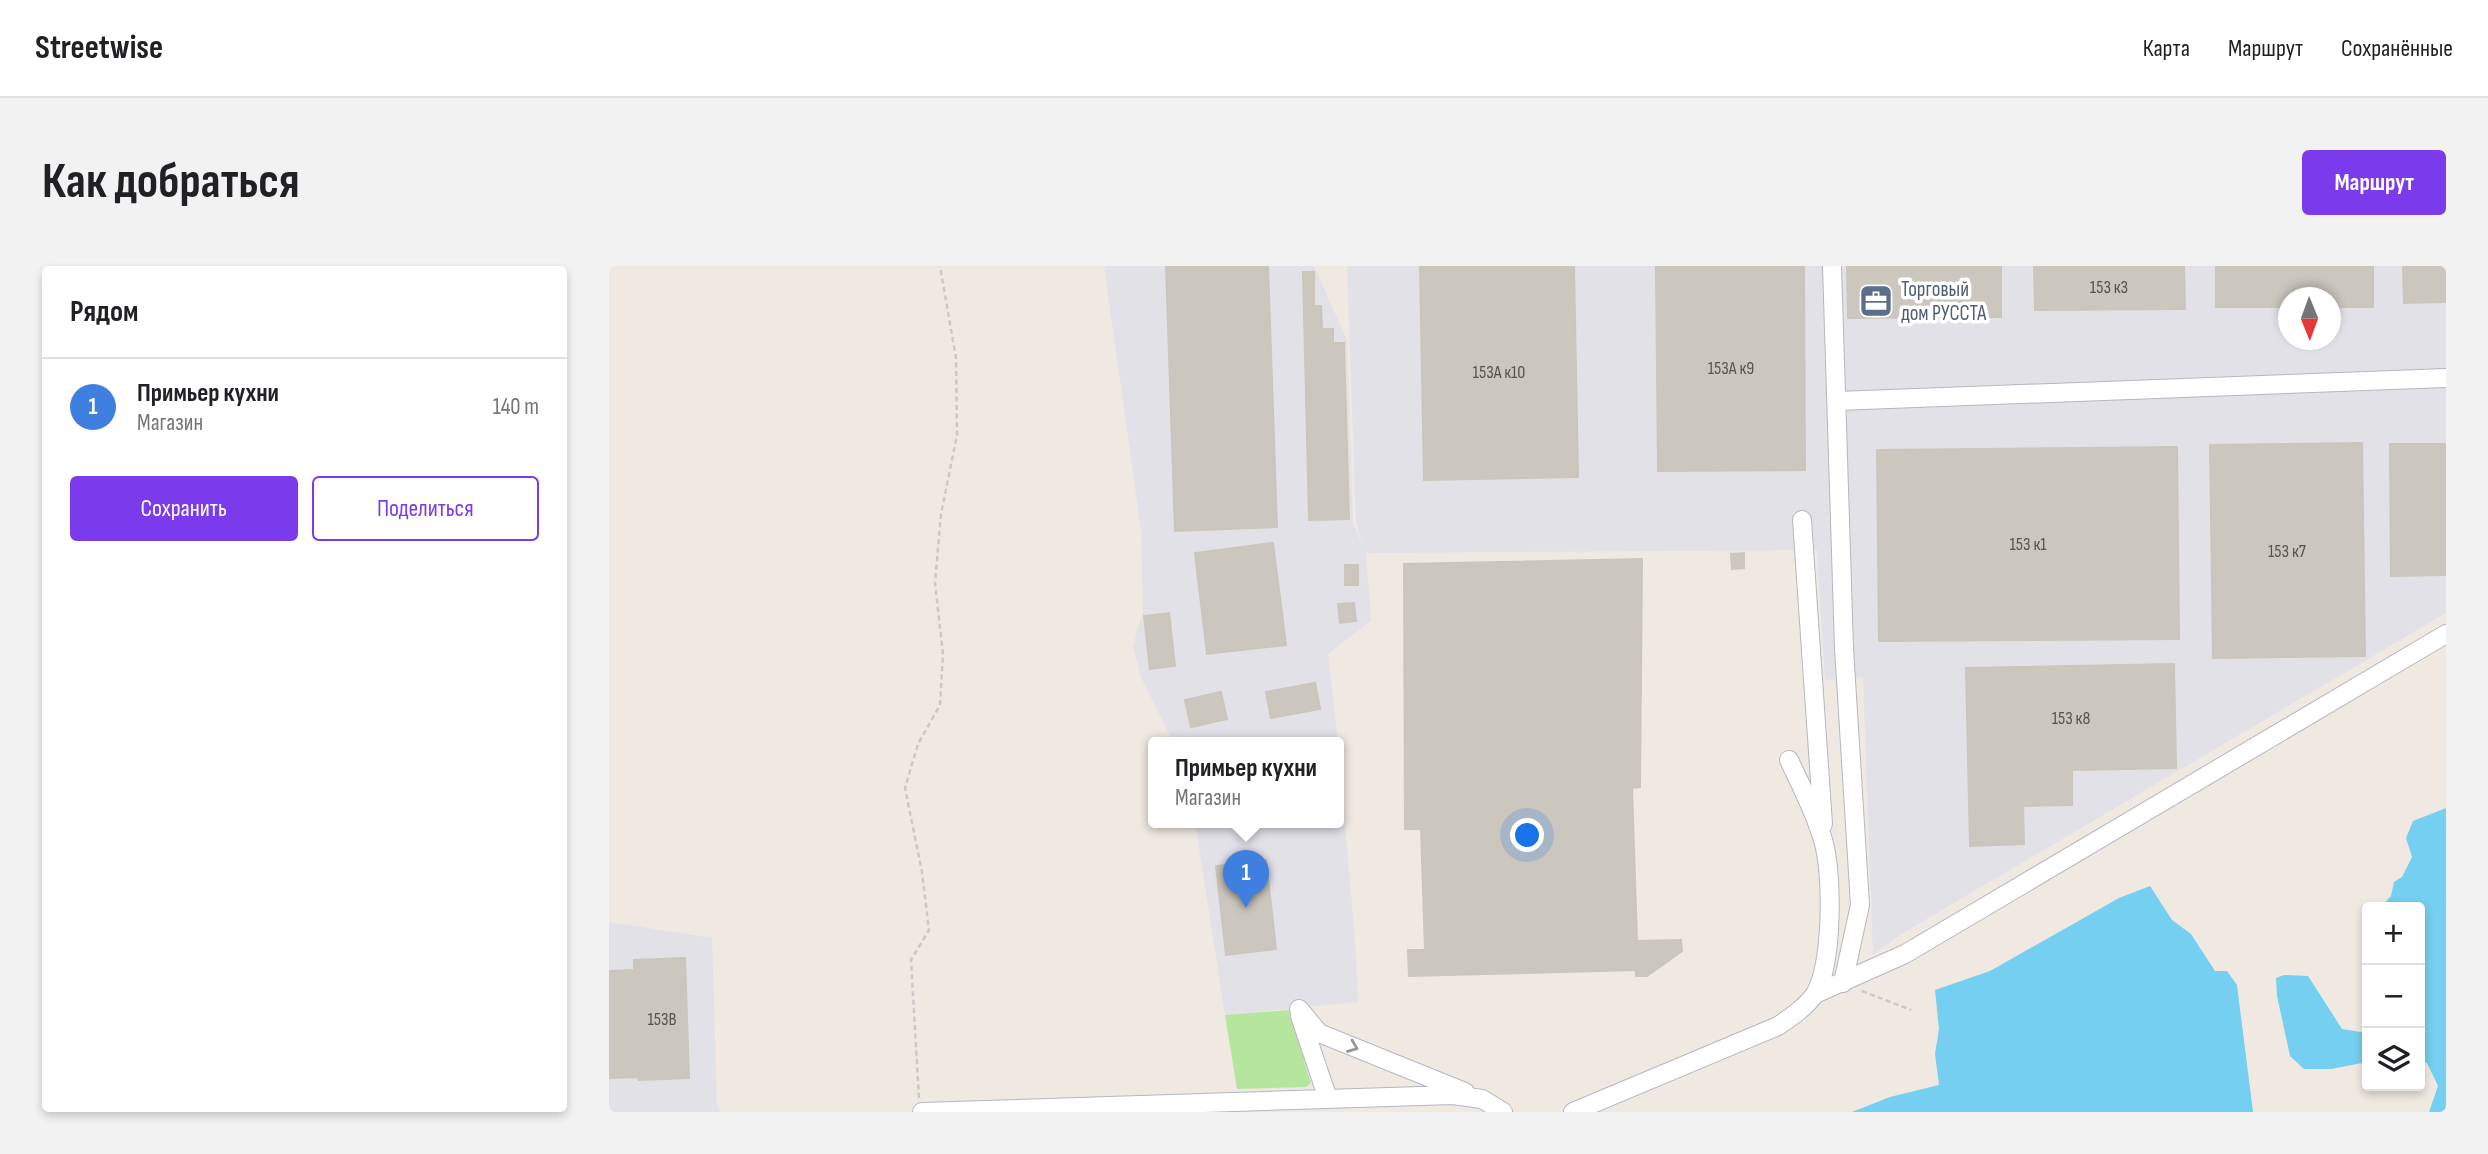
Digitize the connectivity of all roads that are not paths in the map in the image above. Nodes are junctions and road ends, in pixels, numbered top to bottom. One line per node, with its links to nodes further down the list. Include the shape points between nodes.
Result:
1 (1832, 266): 3 (street)
2 (2446, 379): 3 (street)
3 (1837, 401): 8 (street, via 1844,648 1860,905)
4 (1802, 520): 7 (street)
5 (2446, 634): 8 (street, via 1905,954)
6 (1789, 760): 7 (street)
7 (1824, 841): 9 (street, via 1830,899 1827,953)
8 (1843, 983): 9 (street)
9 (1815, 994): 16 (street, via 1778,1026)
10 (1328, 1099): 11 (street, via 1453,1095); 11 (street, one-way to 11, via 1299,1009 1319,1033); 13 (street)
11 (1482, 1099): 15 (street)
12 (921, 1105): 14 (street)
13 (1067, 1110): 14 (street)
14 (997, 1111)
15 (1503, 1112)
16 (1573, 1112)

